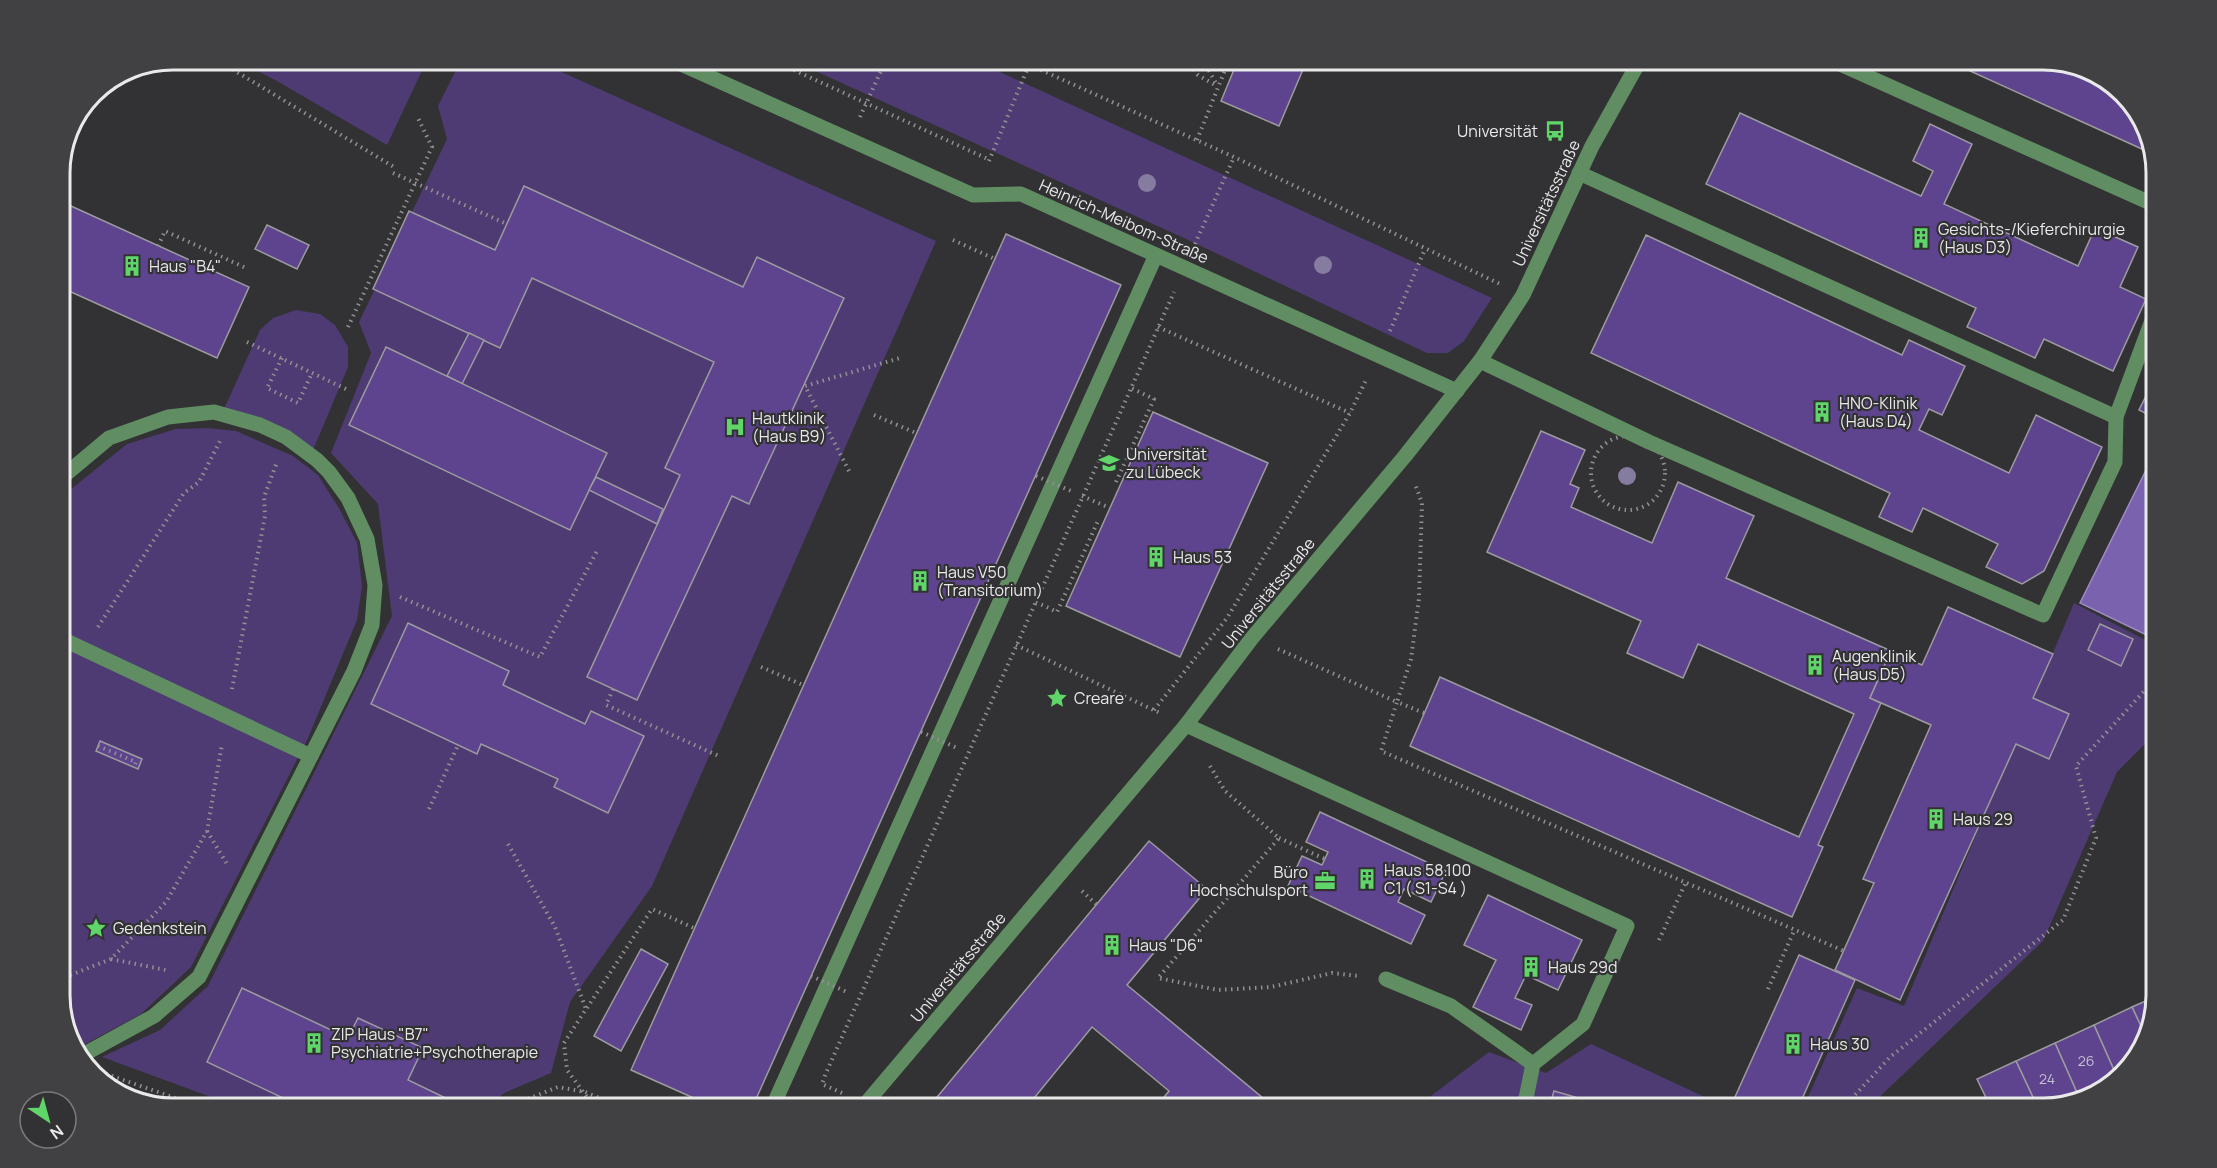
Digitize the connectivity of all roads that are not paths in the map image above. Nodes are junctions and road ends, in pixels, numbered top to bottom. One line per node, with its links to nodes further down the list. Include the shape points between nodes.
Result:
1 (695, 70): 6 (lane, Heinrich-Meibom-Straße, via 973,195 1021,194)
2 (1635, 70): 4 (lane, Universitätsstraße)
3 (1853, 70): 5 (lane)
4 (1579, 173): 8 (lane, Universitätsstraße, via 1523,295); 10 (lane)
5 (2146, 201)
6 (1156, 255): 9 (lane, Heinrich-Meibom-Straße); 18 (lane)
7 (2146, 337): 10 (lane)
8 (1480, 361): 9 (lane, Universitätsstraße); 10 (lane, via 1649,442 2043,615 2115,462)
9 (1457, 391): 13 (lane, Universitätsstraße, via 1252,638)
10 (2116, 417)
11 (71, 470): 14 (lane, via 109,438 168,417 214,412 286,437 317,460 348,498 367,539 375,585 372,625 354,671)
12 (71, 643): 14 (lane)
13 (1186, 725): 17 (lane, via 1628,926 1583,1024); 19 (lane, Universitätsstraße)
14 (311, 756): 16 (lane, via 199,976 154,1016)
15 (1386, 979): 17 (lane, via 1451,1006)
16 (88, 1052)
17 (1533, 1064): 20 (lane)
18 (777, 1098)
19 (870, 1098)
20 (1526, 1098)

